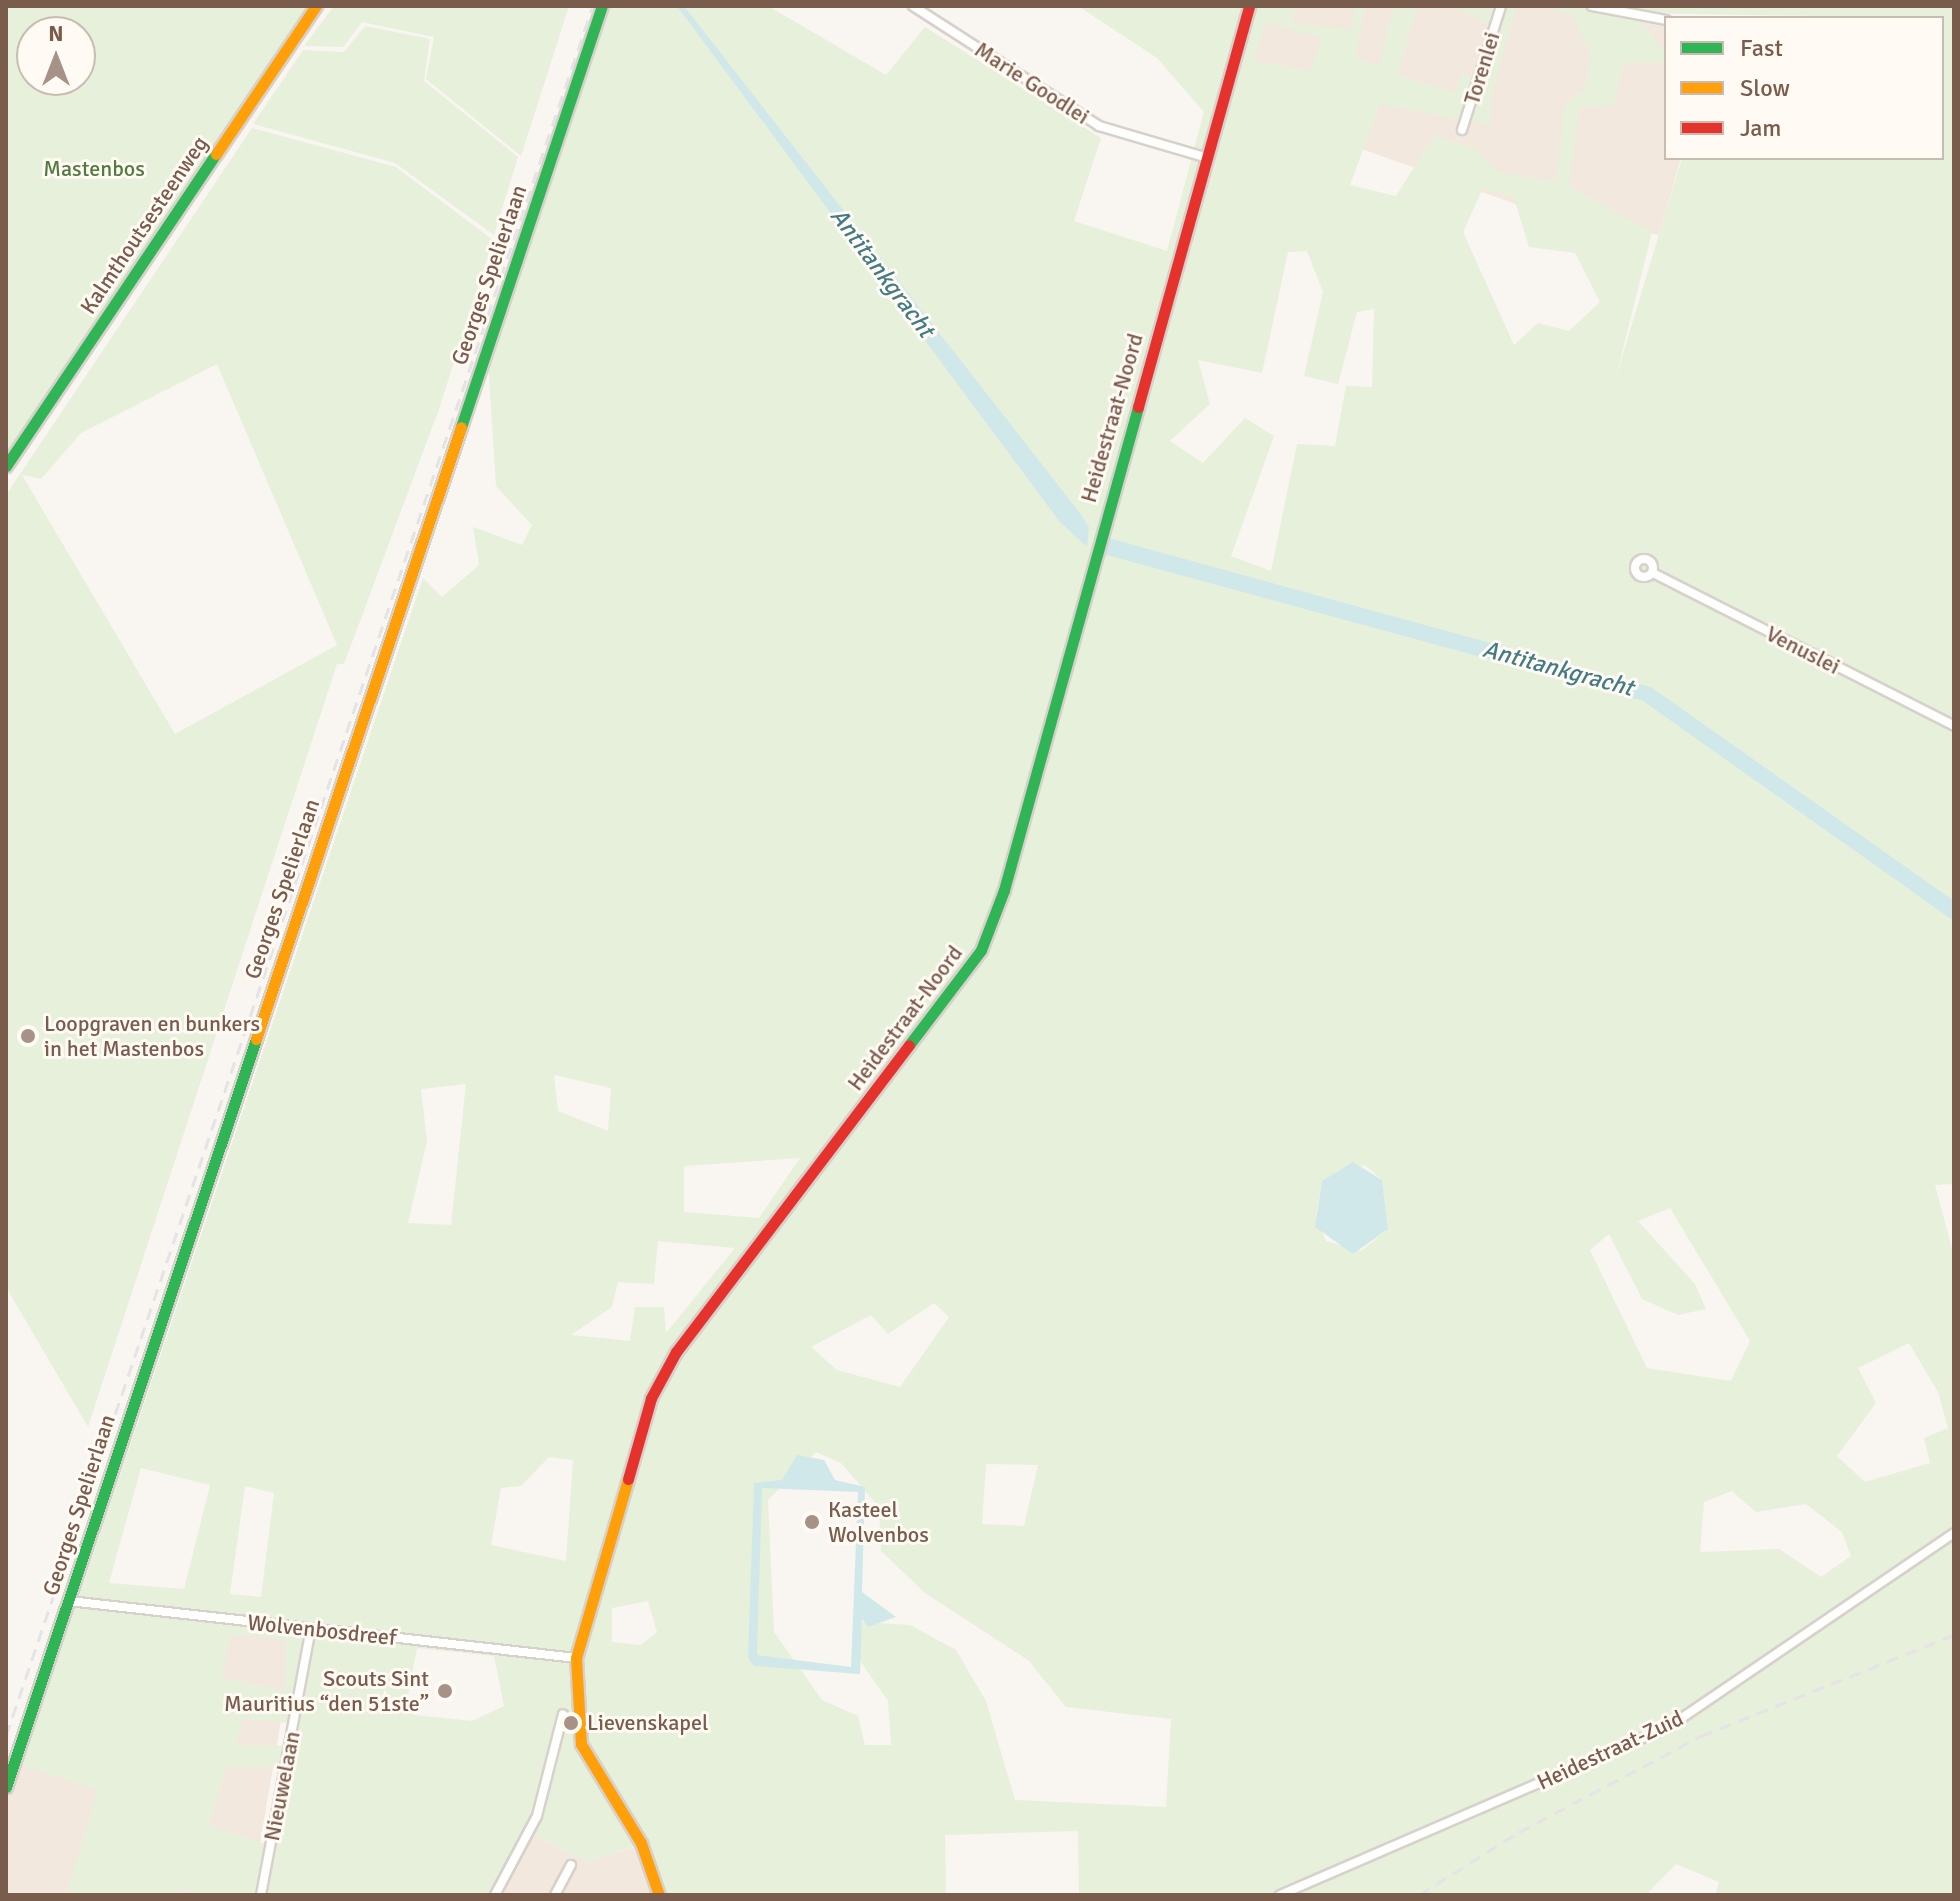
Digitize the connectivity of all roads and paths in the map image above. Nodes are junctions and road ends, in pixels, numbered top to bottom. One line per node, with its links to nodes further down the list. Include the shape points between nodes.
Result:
1 (316, 6): 10 (street, Kalmthoutsesteenweg)
2 (602, 6): 14 (street, Georges Spelierlaan)
3 (913, 6): 9 (street, Marie Goodlei, via 1099,126)
4 (1249, 6): 9 (street, Heidestraat-Noord)
5 (1501, 6): 8 (street, Torenlei)
6 (1592, 6): 7 (street)
7 (1664, 20)
8 (1462, 130)
9 (1204, 157): 16 (street, Heidestraat-Noord, via 993,923 972,963 660,1375)
10 (6, 466)
11 (1653, 573): 12 (street, Venuslei)
12 (1954, 726)
13 (1954, 1533): 24 (street, Heidestraat-Zuid, via 1670,1726)
14 (69, 1601): 15 (street, Wolvenbosdreef); 18 (street, Georges Spelierlaan)
15 (311, 1629): 16 (street, Wolvenbosdreef); 20 (street, Nieuwelaan)
16 (576, 1658): 23 (street, Heidestraat-Noord, via 581,1744 641,1843)
17 (563, 1714): 21 (street, via 537,1816)
18 (6, 1787)
19 (571, 1865): 22 (street)
20 (261, 1895)
21 (495, 1895)
22 (555, 1895)
23 (659, 1895)
24 (1280, 1895)

